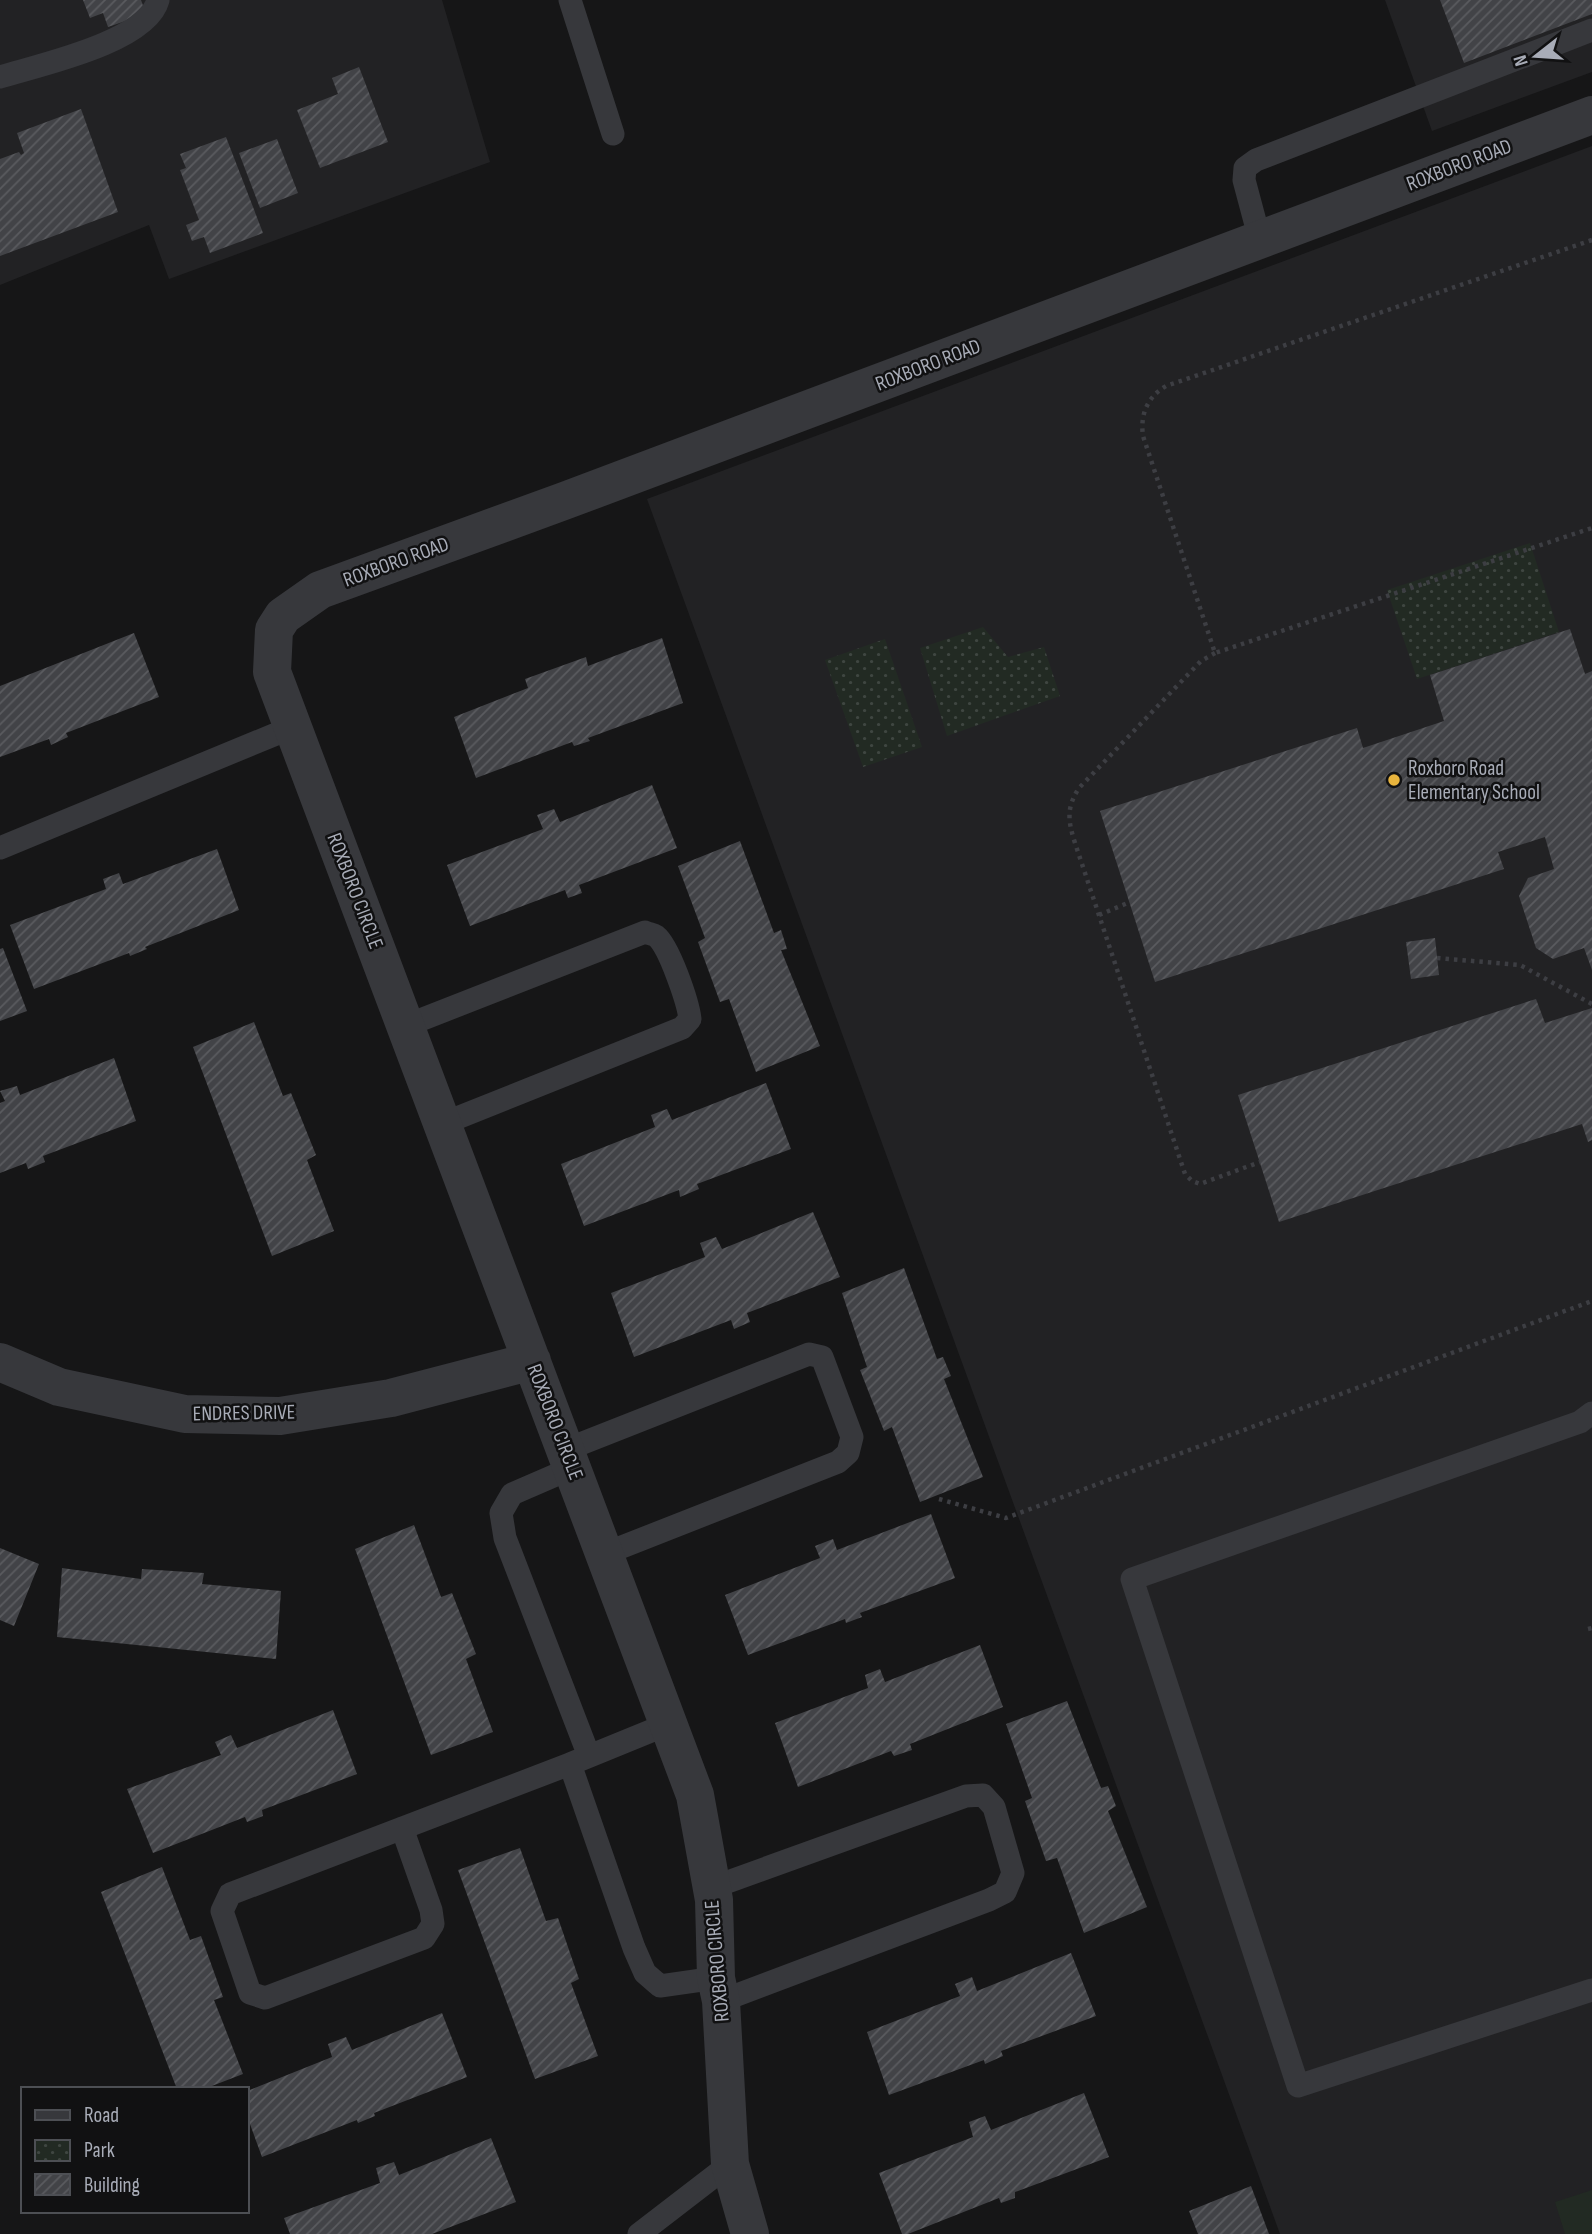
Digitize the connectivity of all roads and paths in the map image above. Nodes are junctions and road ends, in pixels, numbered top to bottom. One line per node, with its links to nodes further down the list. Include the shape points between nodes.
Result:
1 (158, 0): 4 (lane, via 137,28 104,44)
2 (570, 0): 6 (lane)
3 (1592, 30): 7 (lane, via 1256,160 1245,168 1244,180)
4 (0, 77)
5 (1592, 115): 7 (street, ROXBORO ROAD)
6 (613, 134)
7 (1261, 240): 10 (street, ROXBORO ROAD, via 320,590 283,616)
8 (1592, 240): 11 (path, via 1156,391 1144,412 1143,436)
9 (1592, 528): 11 (path)
10 (274, 630): 12 (street, ROXBORO CIRCLE, via 272,672)
11 (1215, 653): 15 (path, via 1201,661 1072,800 1070,826)
12 (293, 727): 13 (lane); 18 (street, ROXBORO CIRCLE)
13 (0, 848)
14 (1129, 902): 15 (path)
15 (1099, 915): 20 (path, via 1185,1174 1200,1184)
16 (1437, 958): 17 (path, via 1520,965)
17 (1592, 1004)
18 (405, 1026): 19 (street, ROXBORO CIRCLE); 19 (lane, via 645,932 664,946 689,1008 690,1019 682,1028)
19 (442, 1124): 22 (street, ROXBORO CIRCLE)
20 (1260, 1162)
21 (1592, 1301): 26 (path, via 1006,1518)
22 (532, 1361): 23 (street, ENDRES DRIVE, via 391,1398 280,1416 185,1414 59,1388); 25 (street, ROXBORO CIRCLE)
23 (0, 1362)
24 (1592, 1413): 33 (lane, via 1580,1422 1132,1579 1298,2086)
25 (569, 1459): 27 (street, ROXBORO CIRCLE); 27 (lane, via 809,1354 822,1357 848,1426 852,1437 848,1453 838,1462); 29 (lane, via 512,1494 501,1513 505,1538)
26 (939, 1499)
27 (604, 1554): 28 (street, ROXBORO CIRCLE)
28 (668, 1724): 29 (lane); 31 (street, ROXBORO CIRCLE, via 695,1796)
29 (580, 1760): 30 (lane); 32 (lane, via 645,1973 660,1986)
30 (402, 1828): 30 (lane, via 230,1894 222,1911 250,1993 265,1998 424,1938 433,1924 431,1910)
31 (711, 1888): 32 (street, ROXBORO CIRCLE); 32 (lane, via 965,1796 983,1795 995,1807 1013,1873 1005,1892 989,1900)
32 (718, 1989): 34 (street, ROXBORO CIRCLE)
33 (1592, 1990)
34 (730, 2164): 35 (lane); 36 (street, ROXBORO CIRCLE)
35 (639, 2234)
36 (750, 2234)

